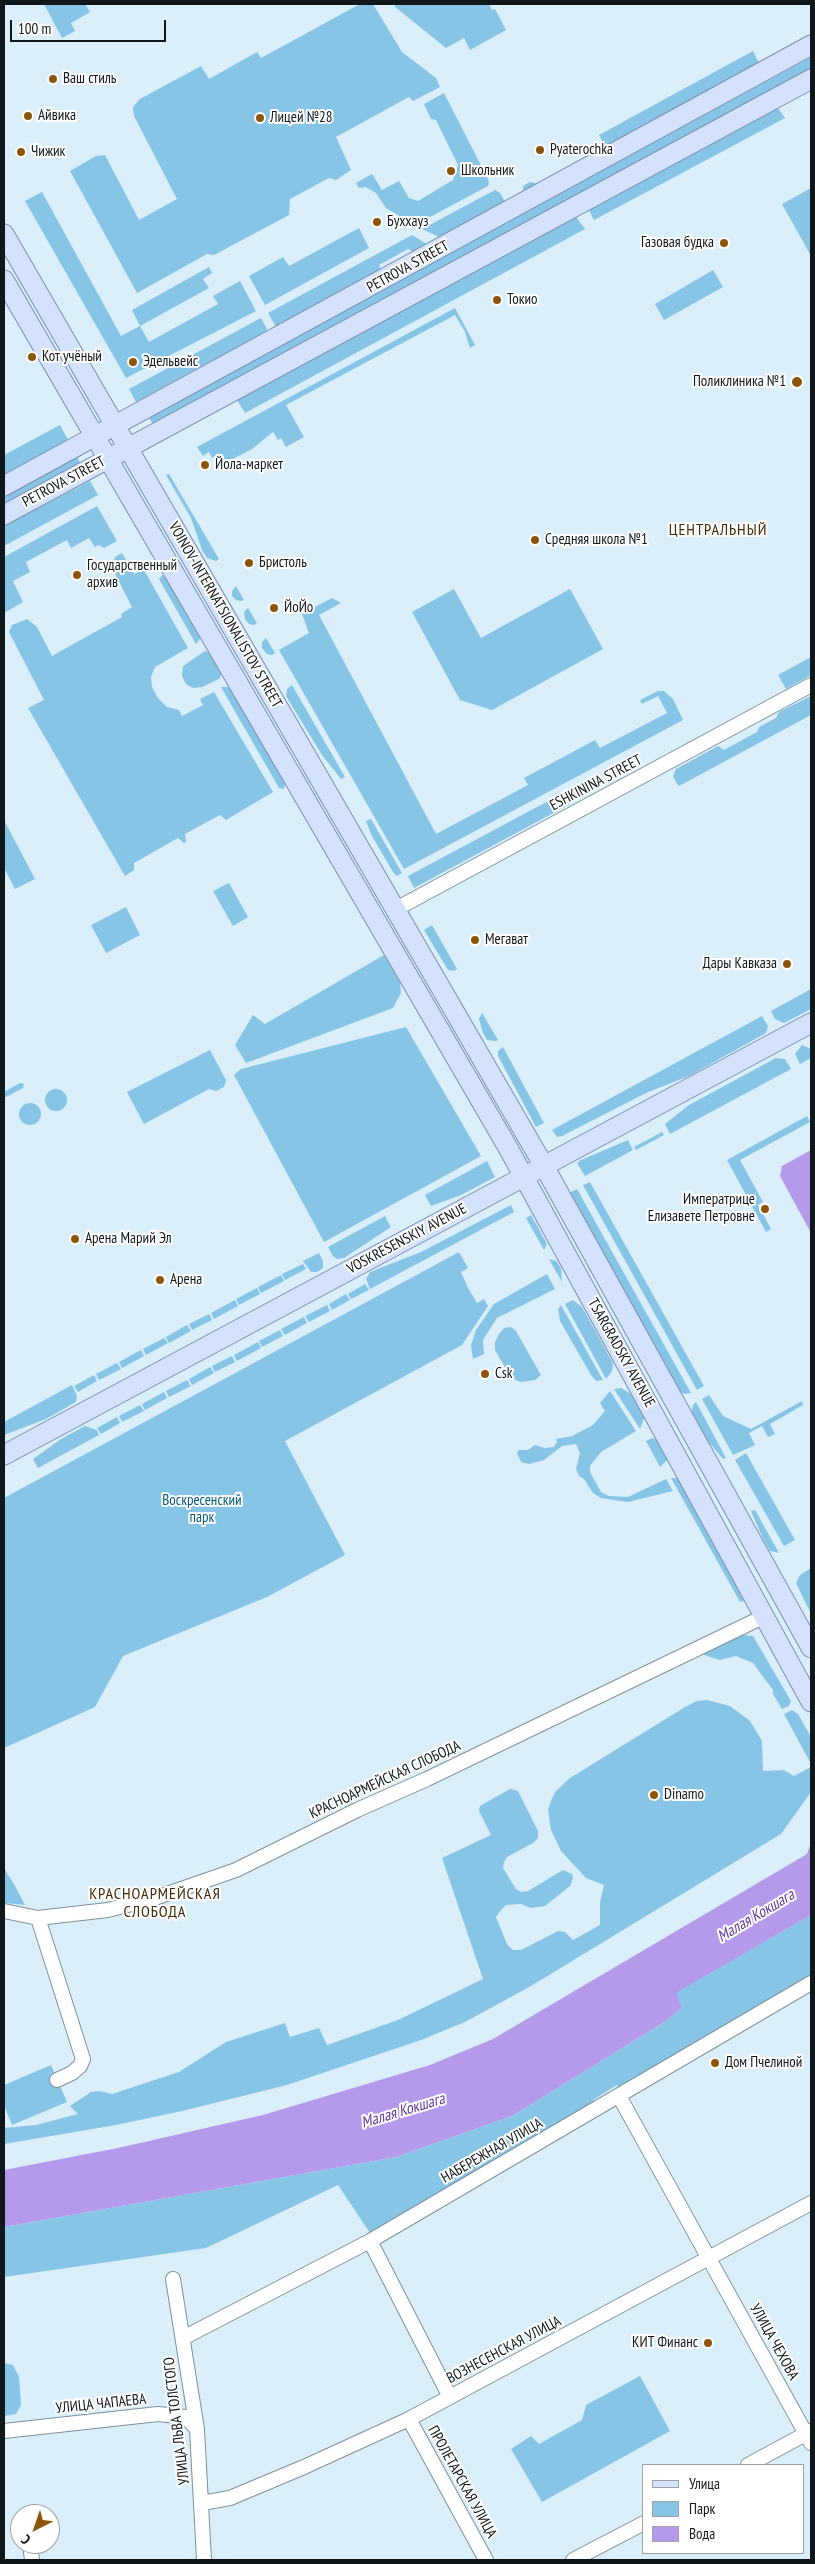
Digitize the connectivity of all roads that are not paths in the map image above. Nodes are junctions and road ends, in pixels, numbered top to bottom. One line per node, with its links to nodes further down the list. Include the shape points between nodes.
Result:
1 (811, 45): 5 (main road, PETROVA STREET)
2 (811, 79): 7 (main road, PETROVA STREET)
3 (4, 234): 5 (main road, VOINOV-INTERNATSIONALISTOV STREET)
4 (4, 280): 6 (main road, VOINOV-INTERNATSIONALISTOV STREET)
5 (114, 426): 6 (main road, PETROVA STREET); 7 (main road, VOINOV-INTERNATSIONALISTOV STREET)
6 (95, 437): 8 (main road, VOINOV-INTERNATSIONALISTOV STREET); 9 (main road, PETROVA STREET)
7 (128, 448): 8 (main road, PETROVA STREET); 12 (main road, VOINOV-INTERNATSIONALISTOV STREET)
8 (108, 459): 10 (main road, PETROVA STREET); 14 (main road, VOINOV-INTERNATSIONALISTOV STREET)
9 (4, 486)
10 (4, 515)
11 (811, 685): 12 (street, ESHKININA STREET)
12 (396, 909): 13 (main road, VOINOV-INTERNATSIONALISTOV STREET)
13 (446, 996): 16 (main road, TSARGRADSKY AVENUE)
14 (427, 1006): 17 (main road, TSARGRADSKY AVENUE)
15 (811, 1023): 16 (main road, VOSKRESENSKIY AVENUE)
16 (544, 1166): 17 (main road, VOSKRESENSKIY AVENUE); 20 (main road, TSARGRADSKY AVENUE)
17 (524, 1176): 18 (main road, VOSKRESENSKIY AVENUE); 19 (main road, TSARGRADSKY AVENUE)
18 (4, 1455)
19 (764, 1616): 21 (main road, TSARGRADSKY AVENUE); 23 (street, КРАСНОАРМЕЙСКАЯ СЛОБОДА, via 236,1870 112,1909)
20 (811, 1648)
21 (811, 1702)
22 (4, 1911): 23 (street, КРАСНОАРМЕЙСКАЯ СЛОБОДА)
23 (38, 1918): 25 (street, via 83,2059 72,2073)
24 (811, 1982): 26 (street, НАБЕРЕЖНАЯ УЛИЦА)
25 (57, 2080)
26 (619, 2096): 28 (street, НАБЕРЕЖНАЯ УЛИЦА); 29 (street, УЛИЦА ЧЕХОВА)
27 (811, 2203): 29 (street, ВОЗНЕСЕНСКАЯ УЛИЦА)
28 (370, 2241): 31 (street, НАБЕРЕЖНАЯ УЛИЦА); 32 (street)
29 (709, 2258): 32 (street, ВОЗНЕСЕНСКАЯ УЛИЦА); 36 (street, УЛИЦА ЧЕХОВА)
30 (173, 2279): 31 (street, УЛИЦА ЛЬВА ТОЛСТОГО)
31 (183, 2338): 34 (street, УЛИЦА ЛЬВА ТОЛСТОГО)
32 (450, 2397): 33 (street, ВОЗНЕСЕНСКАЯ УЛИЦА)
33 (409, 2419): 38 (street, ВОЗНЕСЕНСКАЯ УЛИЦА, via 230,2498); 41 (street, ПРОЛЕТАРСКАЯ УЛИЦА)
34 (196, 2429): 35 (street, УЛИЦА ЧАПАЕВА, via 186,2417 158,2414); 38 (street, УЛИЦА ЛЬВА ТОЛСТОГО)
35 (4, 2431)
36 (810, 2436): 37 (street)
37 (750, 2464)
38 (202, 2503): 40 (street, УЛИЦА ЛЬВА ТОЛСТОГО)
39 (642, 2525): 42 (street)
40 (204, 2560)
41 (486, 2560)
42 (573, 2560)

